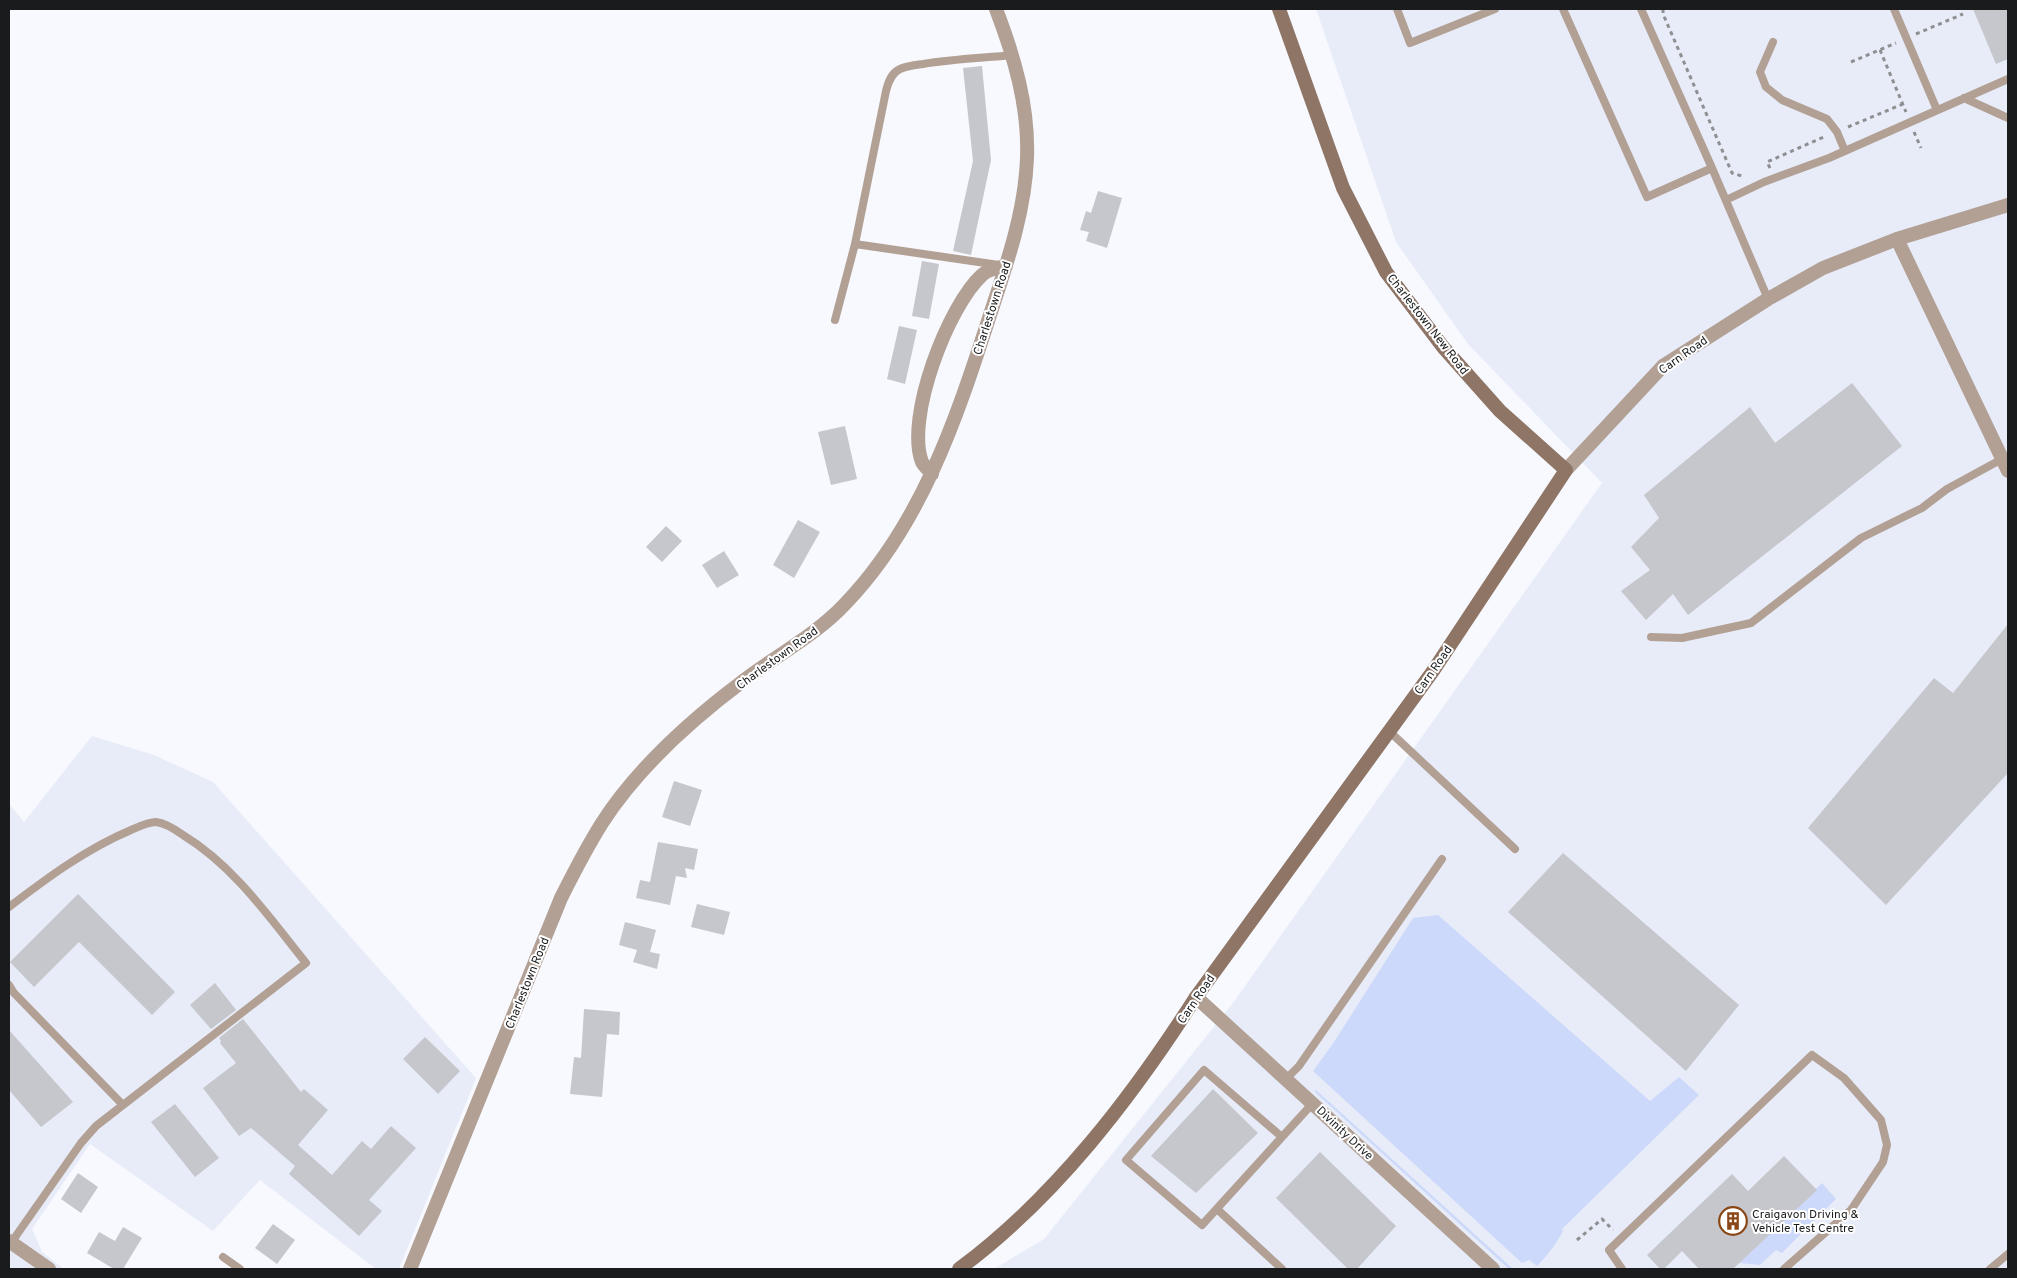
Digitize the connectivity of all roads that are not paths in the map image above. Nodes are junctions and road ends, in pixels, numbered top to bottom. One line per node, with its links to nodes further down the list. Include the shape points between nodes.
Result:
1 (996, 9): 9 (street, Charlestown Road)
2 (1279, 9): 24 (main road, Charlestown New Road, via 1343,188 1386,272 1443,347 1500,411)
3 (1397, 9): 4 (lane, via 1410,43)
4 (1495, 9)
5 (1563, 9): 15 (lane, via 1647,198)
6 (1641, 9): 15 (lane)
7 (1894, 9): 12 (lane)
8 (1773, 42): 14 (lane, via 1760,72 1766,87 1782,100 1827,119)
9 (1013, 55): 19 (lane, via 936,62 899,69 894,74 886,91); 20 (street, Charlestown Road, via 1025,113 1028,157 1024,196)
10 (2008, 78): 11 (lane)
11 (1964, 98): 12 (lane); 13 (lane)
12 (1937, 110): 14 (lane)
13 (2008, 118)
14 (1844, 151): 16 (lane)
15 (1712, 168): 16 (lane)
16 (1726, 200): 21 (lane)
17 (2008, 205): 18 (street, Carn Road)
18 (1897, 239): 21 (street, Carn Road, via 1823,268); 23 (street)
19 (855, 244): 20 (lane); 22 (lane)
20 (1006, 266): 25 (street, Charlestown Road, via 950,432); 25 (street, via 982,275 941,340 927,382 919,432 923,464)
21 (1768, 299): 24 (street, Carn Road, via 1663,366)
22 (835, 320)
23 (2005, 465): 26 (lane, via 1947,489 1922,508 1861,538 1751,623 1682,638)
24 (1566, 470): 27 (main road, Carn Road, via 1433,671)
25 (932, 474): 43 (street, Charlestown Road, via 891,544 843,607 738,685 678,735 646,767 603,821 562,898)
26 (1652, 637)
27 (1389, 731): 28 (lane); 32 (main road, Carn Road)
28 (1515, 850)
29 (1442, 859): 33 (lane)
30 (9, 906): 35 (lane, via 105,841 156,822 202,846 224,866 306,963)
31 (9, 985): 35 (lane)
32 (1196, 997): 33 (street, Divinity Drive); 44 (main road, Carn Road, via 1161,1051 1068,1170)
33 (1285, 1080): 34 (street, Divinity Drive)
34 (1313, 1103): 36 (lane); 46 (street, Divinity Drive)
35 (123, 1105): 38 (lane, via 96,1126 81,1143)
36 (1282, 1137): 37 (lane); 37 (lane, via 1204,1070 1126,1160 1202,1225)
37 (1217, 1209): 45 (lane)
38 (10, 1242): 41 (street)
39 (2008, 1254): 49 (lane)
40 (223, 1257): 42 (lane)
41 (50, 1269)
42 (240, 1269)
43 (410, 1269)
44 (959, 1269)
45 (1282, 1269)
46 (1493, 1269)
47 (1622, 1269): 48 (lane, via 1609,1250 1812,1055 1844,1078 1880,1120 1886,1145 1883,1162 1851,1210)
48 (1784, 1269)
49 (1990, 1269)

